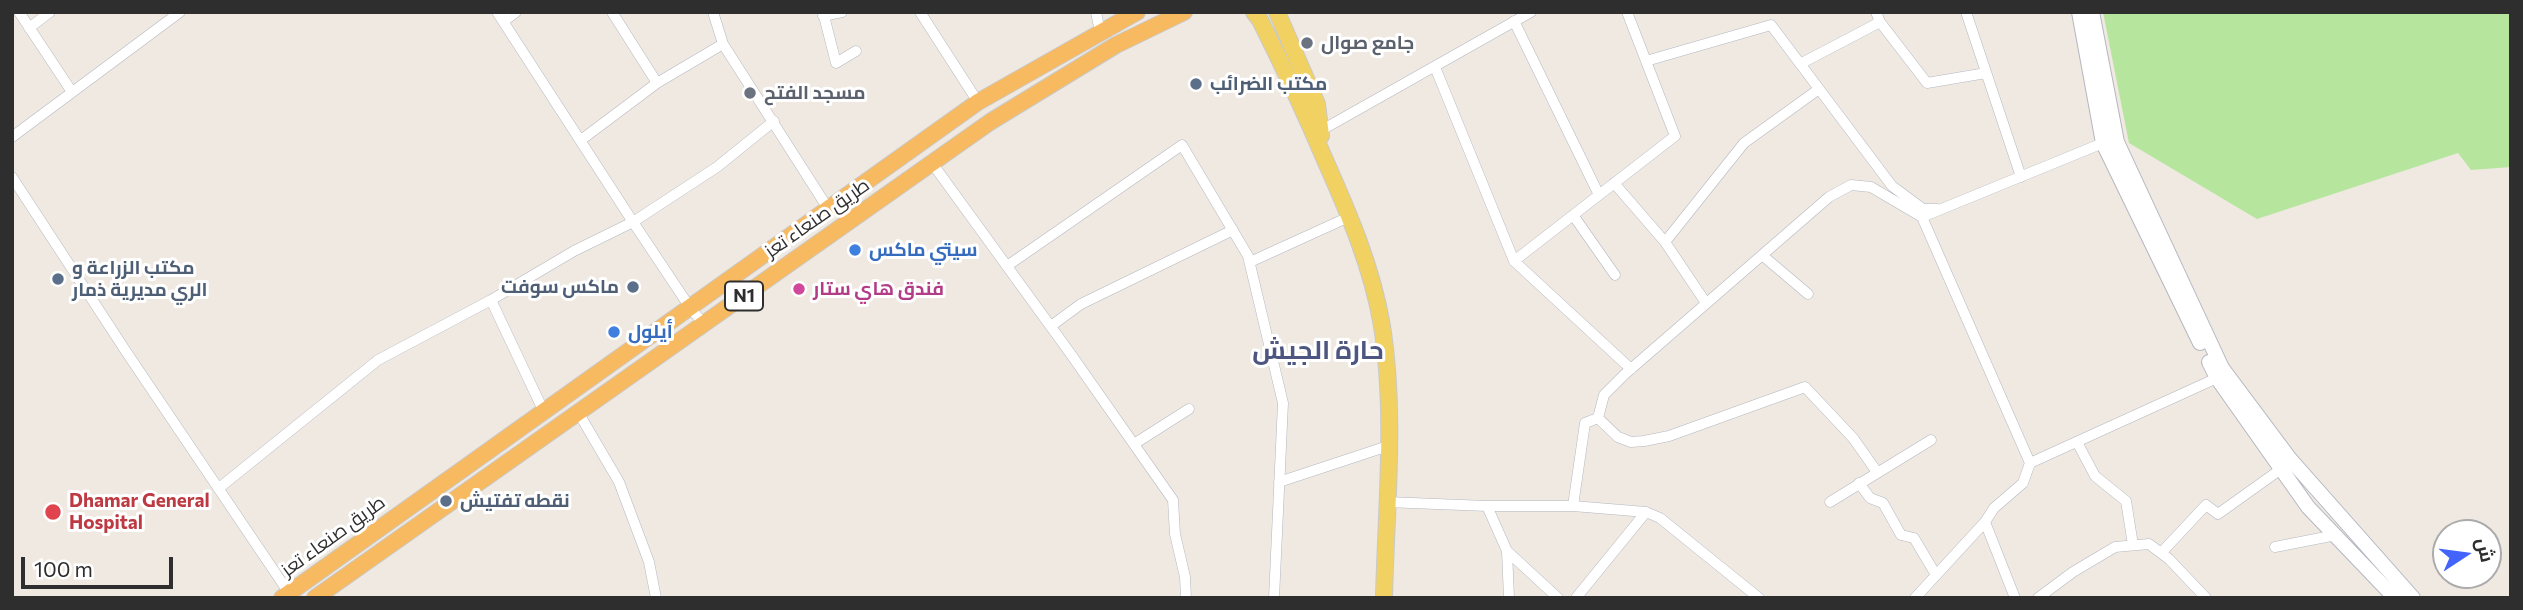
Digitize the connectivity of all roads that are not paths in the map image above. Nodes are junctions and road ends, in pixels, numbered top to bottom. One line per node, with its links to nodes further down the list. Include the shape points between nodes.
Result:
1 (19, 12): 23 (street)
2 (50, 12): 23 (street)
3 (180, 12): 33 (street)
4 (516, 12): 20 (street)
5 (612, 12): 31 (street)
6 (713, 12): 25 (street)
7 (842, 12): 19 (street)
8 (920, 12): 34 (street)
9 (1096, 12): 24 (street)
10 (1137, 12): 24 (highway, طريق صنعاء تعز / N1)
11 (1184, 12): 41 (highway, طريق صنعاء تعز / N1, via 1116,45)
12 (1254, 12): 40 (main road)
13 (1277, 12): 36 (main road, via 1317,104)
14 (1531, 12): 22 (street)
15 (1627, 12): 27 (street)
16 (1966, 12): 30 (street)
17 (2079, 12): 39 (main road)
18 (2092, 12): 108 (main road, via 2117,142 2222,368 2290,459)
19 (823, 14): 26 (street, via 836,63)
20 (501, 17): 38 (street)
21 (1878, 17): 28 (street); 30 (street, via 1927,83)
22 (1514, 21): 29 (street); 45 (street)
23 (29, 28): 33 (street)
24 (1100, 32): 34 (highway, طريق صنعاء تعز / N1)
25 (723, 44): 31 (street); 35 (street)
26 (856, 51)
27 (1646, 61): 28 (street, via 1771,25); 44 (street, via 1675,136)
28 (1800, 64): 32 (street)
29 (1435, 67): 36 (street); 55 (street)
30 (1986, 73): 43 (street)
31 (657, 83): 38 (street)
32 (1819, 89): 46 (street, via 1892,186 1923,209); 53 (street, via 1744,143)
33 (72, 92): 37 (street)
34 (978, 102): 47 (highway, طريق صنعاء تعز / N1)
35 (774, 121): 47 (street); 51 (street, via 717,167)
36 (1321, 131): 40 (main road)
37 (12, 137)
38 (581, 141): 51 (street)
39 (2103, 144): 43 (street); 66 (main road)
40 (1323, 156): 49 (main road)
41 (932, 163): 57 (street); 63 (highway, طريق صنعاء تعز / N1)
42 (12, 177): 80 (street)
43 (2021, 177): 46 (street)
44 (1614, 183): 45 (street); 53 (street)
45 (1599, 195): 48 (street)
46 (1942, 209): 50 (street)
47 (829, 210): 62 (highway, طريق صنعاء تعز / N1)
48 (1573, 215): 55 (street); 58 (street)
49 (1350, 216): 56 (street); 74 (main road, via 1381,326)
50 (1922, 217): 54 (street, via 1871,187 1851,185 1829,197); 75 (street)
51 (633, 222): 60 (street); 62 (street)
52 (1233, 230): 56 (street); 57 (street, via 1182,145); 64 (street, via 1081,304)
53 (1665, 242): 61 (street)
54 (1762, 255): 59 (street); 61 (street)
55 (1514, 261): 65 (street)
56 (1250, 262): 78 (street, via 1283,403)
57 (1007, 266): 64 (street)
58 (1615, 275)
59 (1808, 294)
60 (491, 300): 68 (street); 80 (street, via 379,360)
61 (1706, 303): 65 (street)
62 (691, 309): 63 (street); 68 (highway, طريق صنعاء تعز / N1)
63 (704, 324): 69 (highway, طريق صنعاء تعز / N1)
64 (1051, 326): 73 (street)
65 (1630, 369): 70 (street, via 1604,395)
66 (2217, 378): 72 (street); 76 (main road)
67 (1189, 409): 73 (street)
68 (544, 412): 93 (highway, طريق صنعاء تعز / N1)
69 (578, 412): 94 (highway, طريق صنعاء تعز / N1); 95 (street, via 619,482 649,562)
70 (1598, 418): 77 (street, via 1618,437 1644,441 1805,387 1853,438); 84 (street, via 1585,424)
71 (1931, 440): 77 (street)
72 (2077, 442): 75 (street); 88 (street, via 2095,476 2126,501)
73 (1134, 444): 96 (street, via 1173,500)
74 (1388, 446): 78 (street); 81 (main road)
75 (2030, 463): 86 (street, via 2024,483 1994,508)
76 (2281, 469): 87 (main road, via 2308,507); 91 (street, via 2218,514 2206,505)
77 (1877, 472): 79 (street)
78 (1279, 482): 97 (street)
79 (1859, 483): 82 (street); 92 (street, via 1870,498 1883,503 1901,535 1914,538)
80 (219, 488): 93 (street)
81 (1386, 502): 83 (street); 98 (main road)
82 (1830, 502)
83 (1487, 506): 84 (street); 90 (street)
84 (1573, 506): 85 (street)
85 (1646, 512): 101 (street); 102 (street, via 1660,517)
86 (1985, 522): 92 (street); 104 (street)
87 (2336, 535): 89 (street); 107 (main road)
88 (2133, 545): 91 (street, via 2149,544); 105 (street, via 2115,547)
89 (2275, 547)
90 (1507, 551): 99 (street); 100 (street)
91 (2161, 553): 106 (street)
92 (1936, 575): 103 (street)
93 (286, 595)
94 (315, 598)
95 (656, 598)
96 (1186, 598)
97 (1274, 598)
98 (1384, 598)
99 (1509, 598)
100 (1558, 598)
101 (1576, 598)
102 (1759, 598)
103 (1915, 598)
104 (2015, 598)
105 (2038, 598)
106 (2206, 598)
107 (2395, 598)
108 (2413, 598)

